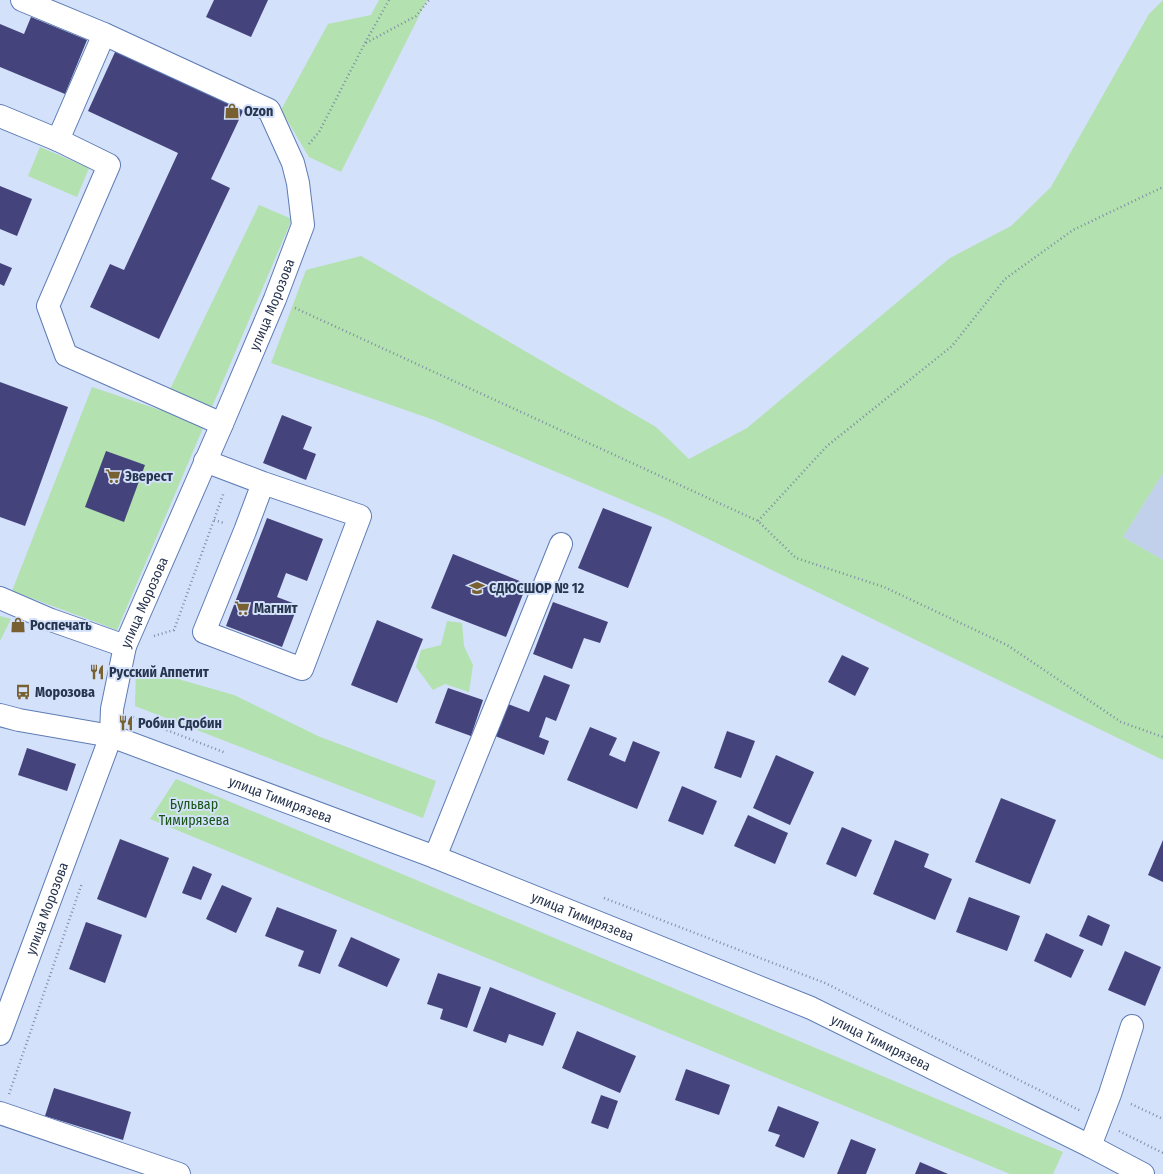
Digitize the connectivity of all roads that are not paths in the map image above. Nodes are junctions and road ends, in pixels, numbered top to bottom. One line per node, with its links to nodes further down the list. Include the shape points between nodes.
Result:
1 (22, 0): 2 (main road)
2 (104, 34): 4 (main road); 5 (main road, улица Морозова, via 269,110 292,163 298,183 303,225)
3 (0, 116): 4 (main road)
4 (58, 140): 5 (main road, via 108,166 48,306 66,355)
5 (222, 424): 6 (main road, улица Морозова)
6 (205, 461): 7 (main road); 10 (main road, улица Морозова)
7 (263, 483): 7 (main road, via 360,516 302,669 204,632)
8 (561, 544): 13 (main road)
9 (0, 598): 10 (main road)
10 (125, 646): 12 (main road, улица Морозова, via 112,709)
11 (0, 715): 12 (main road, улица Тимирязева)
12 (111, 736): 13 (main road, улица Тимирязева); 15 (main road, улица Морозова)
13 (435, 857): 17 (main road, улица Тимирязева, via 811,1008)
14 (1132, 1026): 17 (main road)
15 (0, 1034)
16 (1, 1114): 18 (main road)
17 (1090, 1146): 19 (main road, улица Тимирязева)
18 (179, 1174)
19 (1143, 1174)

